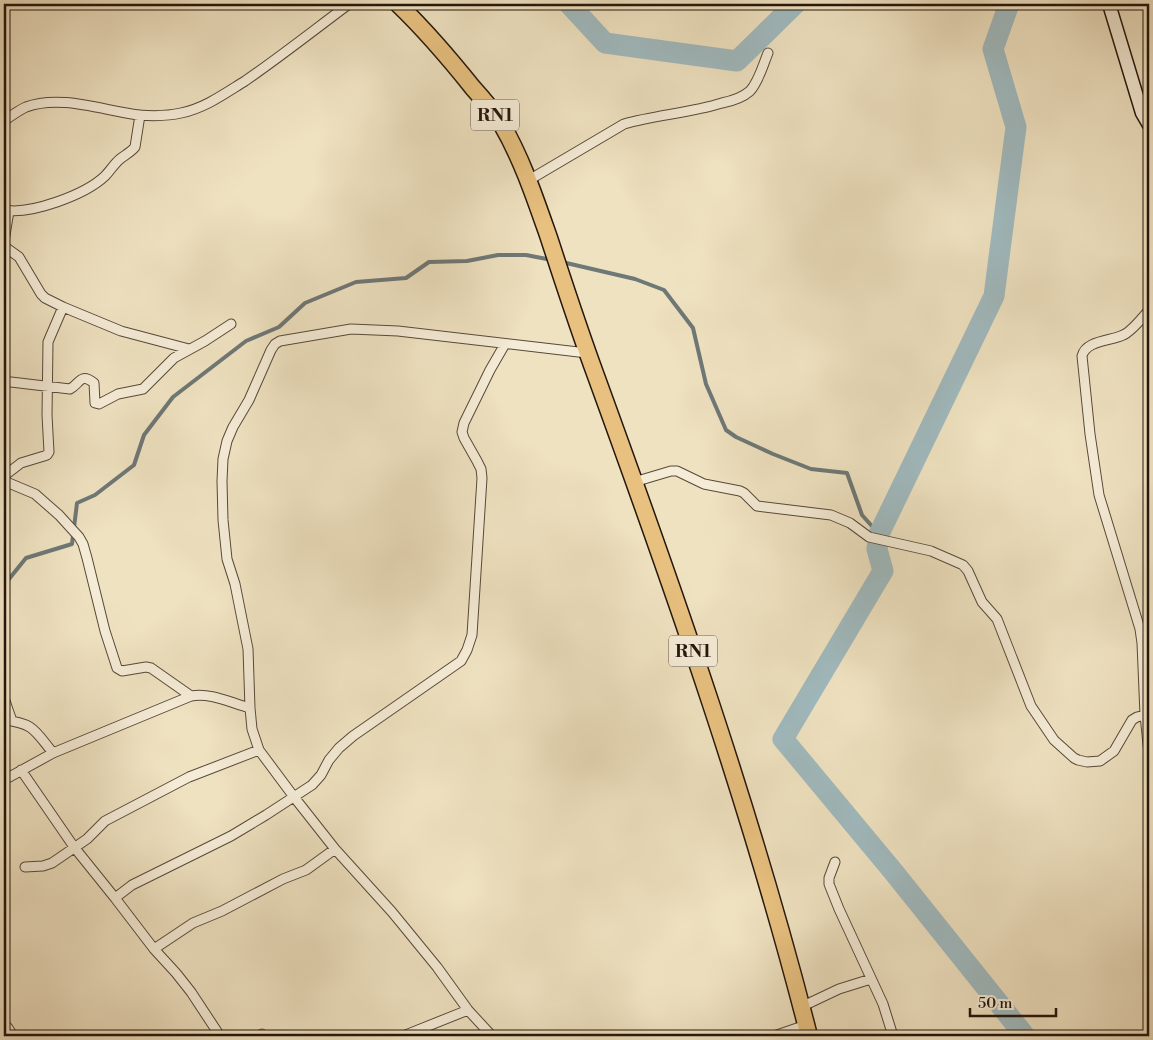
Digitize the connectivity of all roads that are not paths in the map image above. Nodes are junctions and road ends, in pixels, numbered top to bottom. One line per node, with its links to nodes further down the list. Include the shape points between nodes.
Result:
1 (349, 4): 5 (street, via 215,101 180,114)
2 (398, 4): 8 (highway, RN1, via 450,59 499,121)
3 (1109, 4): 7 (main road, via 1142,113)
4 (768, 53): 8 (street, via 759,77 738,99 624,124)
5 (140, 115): 6 (street, via 54,102 25,107); 9 (street, via 135,147 101,180 64,199 35,208)
6 (4, 121)
7 (1149, 125)
8 (529, 180): 15 (highway, RN1)
9 (6, 210): 10 (street, via 5,247 19,257 41,294)
10 (63, 307): 14 (street, via 122,331); 17 (street, via 48,342)
11 (1149, 310): 24 (street, via 1125,334 1095,343 1082,356 1099,495 1140,629)
12 (231, 324): 14 (street)
13 (505, 344): 15 (street); 23 (street, via 398,331 351,329 280,341 270,350 250,400 232,427 222,474 227,559 248,649); 31 (street, via 462,432 481,469 482,478 472,635 467,650 461,661 339,748 321,775)
14 (189, 349): 17 (street, via 174,358 143,389 118,394 98,404 94,400 94,383 85,378 73,389)
15 (587, 353): 20 (highway, RN1)
16 (4, 382): 17 (street)
17 (47, 386): 18 (street, via 49,452 21,463)
18 (4, 476)
19 (4, 480): 21 (street, via 35,494 79,537 117,668 122,671 150,668)
20 (634, 482): 24 (street, via 677,471 704,484 740,491 757,506 831,515 850,523 869,537 931,551 966,568 982,602 997,619 1033,710 1054,740 1078,760 1100,761 1114,751 1132,720); 39 (highway, RN1, via 731,768)
21 (190, 696): 23 (street, via 207,695); 27 (street)
22 (4, 698): 25 (street)
23 (250, 708): 26 (street)
24 (1145, 715): 28 (street)
25 (8, 720): 27 (street, via 33,728)
26 (259, 750): 31 (street); 32 (street, via 189,777 105,821)
27 (53, 753): 29 (street)
28 (1149, 754)
29 (21, 770): 30 (street); 32 (street)
30 (4, 780)
31 (294, 797): 33 (street); 36 (street, via 231,836 132,885)
32 (74, 847): 35 (street, via 52,863); 36 (street)
33 (335, 849): 37 (street, via 306,870 188,925); 40 (street, via 398,919)
34 (835, 862): 38 (street, via 829,884)
35 (25, 867)
36 (115, 898): 37 (street)
37 (154, 950): 44 (street, via 191,992)
38 (871, 979): 39 (street); 48 (street, via 887,1013)
39 (802, 1007): 42 (highway, RN1)
40 (468, 1010): 45 (street); 46 (street)
41 (4, 1024): 43 (street)
42 (807, 1030): 47 (street)
43 (13, 1036)
44 (220, 1036)
45 (403, 1036)
46 (492, 1036)
47 (774, 1036)
48 (893, 1036)

